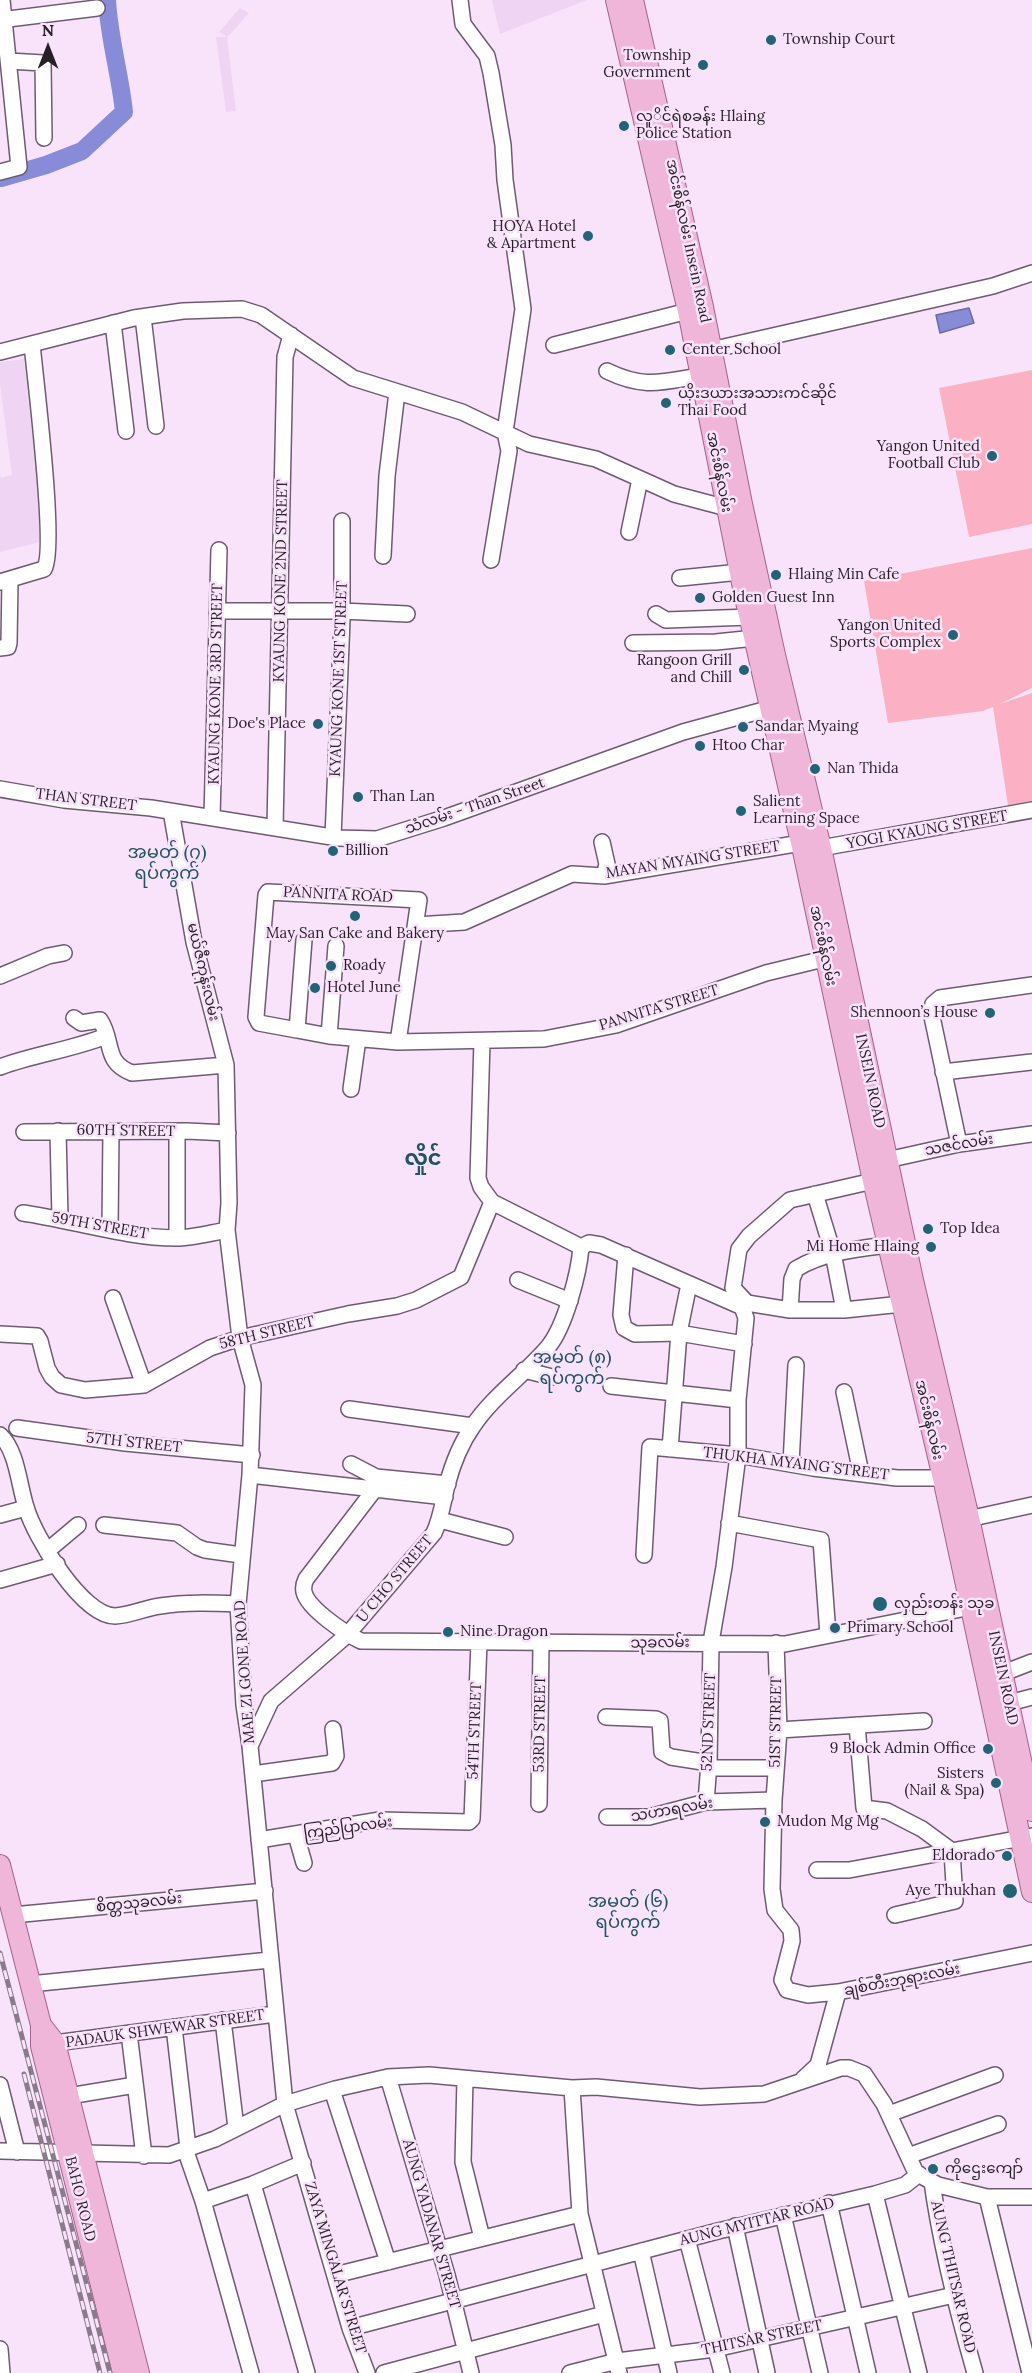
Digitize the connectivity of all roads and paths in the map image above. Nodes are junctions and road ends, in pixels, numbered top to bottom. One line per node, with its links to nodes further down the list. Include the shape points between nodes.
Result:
1 (2, 0): 6 (street)
2 (460, 0): 27 (street, via 463,24 486,56 491,73 523,309)
3 (616, 0): 7 (main road, အင်းစိန်လမ်း)
4 (633, 0): 7 (main road, အင်းစိန်လမ်း)
5 (97, 8): 6 (street)
6 (2, 20): 8 (street)
7 (634, 44): 9 (main road, အင်းစိန်လမ်း)
8 (9, 61): 10 (street, via 43,63); 11 (street, via 19,167)
9 (657, 135): 13 (main road, အင်းစိန်လမ်း); 19 (main road, အင်းစိန်လမ်း Insein Road)
10 (44, 138)
11 (0, 172)
12 (1032, 273): 19 (street, via 993,286)
13 (688, 311): 18 (street); 19 (main road, အင်းစိန်လမ်း)
14 (143, 317): 15 (street); 16 (street, via 242,309 261,315); 25 (street)
15 (113, 323): 17 (street); 26 (street)
16 (291, 335): 23 (street, via 353,378); 41 (street, KYAUNG KONE 2ND STREET, via 285,357)
17 (32, 344): 20 (street); 37 (street, via 47,505 48,560 44,569)
18 (554, 345)
19 (704, 351): 22 (main road, အင်းစိန်လမ်း); 24 (main road)
20 (0, 352)
21 (607, 371): 22 (street, via 645,383)
22 (700, 376): 24 (main road, အင်းစိန်လမ်း)
23 (397, 392): 27 (street, via 462,412); 33 (street)
24 (714, 405): 29 (main road, အင်းစိန်လမ်း)
25 (156, 426)
26 (126, 431)
27 (505, 432): 28 (street, via 530,444 596,459); 34 (street, via 509,451)
28 (640, 479): 29 (street, via 674,494); 31 (street)
29 (734, 506): 35 (main road, အင်းစိန်လမ်း); 38 (main road)
30 (342, 520): 40 (street, KYAUNG KONE 1ST STREET)
31 (629, 532)
32 (219, 550): 39 (street, KYAUNG KONE 3RD STREET)
33 (383, 556)
34 (491, 560)
35 (740, 572): 36 (street); 38 (main road, အင်းစိန်လမ်း)
36 (680, 578)
37 (5, 581): 46 (street, via 9,643)
38 (752, 591): 44 (main road)
39 (217, 611): 41 (street); 51 (street, KYAUNG KONE 3RD STREET)
40 (342, 611): 41 (street); 42 (street); 53 (street, KYAUNG KONE 1ST STREET)
41 (280, 612): 52 (street, KYAUNG KONE 2ND STREET)
42 (407, 614)
43 (656, 614): 44 (street, via 666,620)
44 (757, 629): 45 (street, via 716,642); 47 (main road)
45 (633, 643)
46 (0, 648)
47 (777, 711): 53 (street, သံလမ်း - Than Street, via 683,732 444,818 377,838); 55 (main road)
48 (0, 789): 50 (street, THAN STREET)
49 (1032, 810): 55 (street, YOGI KYAUNG STREET)
50 (171, 811): 51 (street, သံလမ်း - Than Street); 72 (street, မယ်ဇီကုန်းလမ်း, via 194,942)
51 (212, 817): 52 (street, သံလမ်း - Than Street)
52 (275, 827): 53 (street, သံလမ်း - Than Street)
53 (333, 837)
54 (602, 842): 56 (street, via 607,864)
55 (808, 847): 56 (street, MAYAN MYAING STREET); 61 (main road, အင်းစိန်လမ်း)
56 (604, 876): 57 (street, MAYAN MYAING STREET, via 572,874 464,922)
57 (416, 925): 65 (street, PANNITA ROAD, via 418,899 268,892 256,1020); 70 (street)
58 (304, 940): 65 (street)
59 (336, 946): 67 (street)
60 (64, 953): 62 (street)
61 (834, 956): 69 (street, PANNITA STREET, via 766,973 616,1025 544,1039); 83 (main road, INSEIN ROAD)
62 (0, 976)
63 (1032, 985): 74 (street, via 940,998 933,1004 931,1012)
64 (74, 1018): 66 (street, via 81,1023 100,1020)
65 (297, 1030): 67 (street, PANNITA STREET)
66 (106, 1036): 72 (street, via 113,1060 132,1073); 73 (street)
67 (329, 1036): 68 (street, PANNITA STREET)
68 (358, 1039): 70 (street, PANNITA STREET); 75 (street)
69 (482, 1041): 70 (street, PANNITA STREET); 86 (street, via 478,1178)
70 (398, 1042)
71 (1032, 1062): 74 (street)
72 (226, 1065): 80 (street, မယ်ဇီကုန်းလမ်း)
73 (0, 1066)
74 (944, 1072): 82 (street)
75 (351, 1089)
76 (24, 1131): 77 (street, 60TH STREET)
77 (58, 1131): 78 (street, 60TH STREET); 88 (street)
78 (111, 1131): 79 (street, 60TH STREET); 89 (street)
79 (177, 1132): 80 (street, 60TH STREET); 91 (street)
80 (228, 1133): 90 (street, MAE ZI GONE ROAD)
81 (1032, 1134): 82 (street, သဇင်လမ်း)
82 (959, 1144): 83 (street, သဇင်လမ်း)
83 (879, 1160): 84 (main road, အင်းစိန်လမ်း); 133 (main road, INSEIN ROAD)
84 (873, 1181): 85 (street); 92 (main road, အင်းစိန်လမ်း)
85 (814, 1194): 94 (street); 101 (street, via 790,1200 739,1250 733,1288 747,1303)
86 (492, 1202): 93 (street); 105 (street, 58TH STREET, via 461,1277 397,1306)
87 (23, 1213): 88 (street, 59TH STREET)
88 (60, 1218): 89 (street, 59TH STREET)
89 (110, 1229): 91 (street, 59TH STREET)
90 (227, 1230): 91 (street, 59TH STREET); 105 (street, MAE ZI GONE ROAD)
91 (177, 1238)
92 (888, 1245): 94 (street); 100 (main road, အင်းစိန်လမ်း)
93 (580, 1247): 95 (street, via 589,1243 601,1245); 99 (street, U CHO STREET)
94 (833, 1253): 101 (street, via 796,1269); 102 (street)
95 (626, 1255): 97 (street); 103 (street, via 621,1315 624,1328 635,1334)
96 (518, 1280): 99 (street)
97 (689, 1284): 103 (street); 106 (street, 52ND STREET, via 742,1307 746,1318)
98 (113, 1298): 110 (street)
99 (570, 1301): 108 (street, U CHO STREET, via 550,1345)
100 (902, 1304): 102 (street); 126 (main road, အင်းစိန်လမ်း)
101 (790, 1310): 102 (street)
102 (844, 1310)
103 (679, 1333): 106 (street); 113 (street)
104 (0, 1334): 110 (street, 58TH STREET, via 37,1336 47,1368 62,1385 85,1390)
105 (240, 1338): 110 (street, 58TH STREET, via 198,1353); 120 (street, MAE ZI GONE ROAD, via 254,1385)
106 (744, 1344): 114 (street, 52ND STREET)
107 (796, 1365): 123 (street)
108 (524, 1370): 109 (street); 116 (street, U CHO STREET)
109 (552, 1377)
110 (144, 1385)
111 (611, 1386): 113 (street)
112 (844, 1392): 124 (street)
113 (676, 1394): 114 (street); 119 (street)
114 (738, 1400): 121 (street, 52ND STREET)
115 (349, 1409): 116 (street)
116 (473, 1426): 128 (street, U CHO STREET)
117 (17, 1428): 120 (street, 57TH STREET)
118 (3, 1444): 130 (street, via 16,1465)
119 (670, 1449): 121 (street, THUKHA MYAING STREET); 140 (street, THUKHA MYAING STREET, via 650,1447)
120 (252, 1455): 125 (street, MAE ZI GONE ROAD)
121 (738, 1455): 123 (street, THUKHA MYAING STREET); 134 (street, 52ND STREET)
122 (351, 1464): 128 (street, via 376,1477)
123 (791, 1464): 124 (street, THUKHA MYAING STREET)
124 (861, 1473): 126 (street, THUKHA MYAING STREET)
125 (250, 1475): 127 (street); 139 (street, MAE ZI GONE ROAD)
126 (943, 1478): 133 (main road, အင်းစိန်လမ်း)
127 (375, 1489): 128 (street); 145 (street, via 304,1585 307,1599)
128 (446, 1491): 132 (street, U CHO STREET)
129 (1032, 1505): 133 (street)
130 (26, 1508): 131 (street); 138 (street)
131 (0, 1515)
132 (440, 1520): 137 (street); 145 (street, U CHO STREET, via 434,1533)
133 (961, 1521): 144 (main road, အင်းစိန်လမ်း)
134 (729, 1523): 146 (street, via 822,1540); 148 (street, 52ND STREET)
135 (78, 1525): 138 (street)
136 (104, 1525): 139 (street, via 177,1533 205,1550)
137 (505, 1537)
138 (47, 1551): 141 (street)
139 (241, 1555): 143 (street, MAE ZI GONE ROAD)
140 (644, 1555)
141 (57, 1564): 142 (street); 143 (street, via 99,1612 115,1616 193,1602)
142 (0, 1580)
143 (238, 1604): 156 (street, MAE ZI GONE ROAD)
144 (980, 1606): 146 (street, သုခလမ်း); 152 (main road, အင်းစိန်လမ်း)
145 (347, 1635): 147 (street, သုခလမ်း, via 361,1641); 154 (street, U CHO STREET)
146 (828, 1635): 149 (street, သုခလမ်း)
147 (479, 1642): 150 (street, သုခလမ်း); 171 (street, 54TH STREET)
148 (711, 1642): 149 (street, သုခလမ်း); 150 (street, သုခလမ်း); 163 (street, 52ND STREET)
149 (776, 1643): 161 (street, 51ST STREET)
150 (541, 1644): 168 (street, 53RD STREET)
151 (1032, 1662): 152 (street)
152 (995, 1677): 155 (main road, INSEIN ROAD); 173 (main road, အင်းစိန်လမ်း)
153 (1032, 1697): 155 (street)
154 (272, 1701): 156 (street); 162 (street, U CHO STREET)
155 (1009, 1704): 169 (main road, INSEIN ROAD)
156 (244, 1705): 162 (street, MAE ZI GONE ROAD)
157 (606, 1717): 163 (street, via 656,1719 660,1721 662,1752)
158 (924, 1721): 159 (street)
159 (857, 1725): 161 (street); 175 (street, via 864,1808 887,1811)
160 (333, 1729): 165 (street, via 336,1756 332,1763)
161 (779, 1730): 164 (street, 51ST STREET)
162 (250, 1746): 165 (street, MAE ZI GONE ROAD)
163 (709, 1766): 164 (street); 167 (street, 52ND STREET)
164 (776, 1768): 166 (street, 51ST STREET)
165 (253, 1774): 174 (street, MAE ZI GONE ROAD)
166 (774, 1800): 167 (street, သဟာရလမ်း); 186 (street, 51ST STREET, via 772,1889 775,1910 791,1930 792,1941 782,1980 787,1990 808,1995)
167 (706, 1802): 170 (street, သဟာရလမ်း, via 649,1816)
168 (539, 1804)
169 (1032, 1811)
170 (607, 1817)
171 (471, 1819): 172 (street, ကြည်ပြာလမ်း, via 380,1820)
172 (296, 1835): 174 (street, ကြည်ပြာလမ်း); 176 (street)
173 (1026, 1837): 175 (street); 180 (main road, အင်းစိန်လမ်း)
174 (259, 1840): 179 (street, MAE ZI GONE ROAD)
175 (952, 1851): 178 (street, via 849,1870); 182 (street, via 956,1901)
176 (304, 1863)
177 (0, 1865): 181 (main road)
178 (817, 1870)
179 (265, 1891): 181 (street, စိတ္တသုခလမ်း); 184 (street, MAE ZI GONE ROAD)
180 (1032, 1892)
181 (13, 1915): 185 (main road)
182 (895, 1915)
183 (1032, 1953): 186 (street, ချစ်တီးဘုရားလမ်း)
184 (270, 1960): 185 (street); 187 (street, MAE ZI GONE ROAD)
185 (30, 1984): 189 (main road)
186 (838, 1992): 196 (street, ချစ်တီးဘုရားလမ်း, via 819,2065)
187 (275, 2014): 188 (street, PADAUK SHWEWAR STREET); 202 (street, MAE ZI GONE ROAD)
188 (224, 2020): 190 (street, PADAUK SHWEWAR STREET); 205 (street)
189 (41, 2025): 192 (main road); 209 (main road, BAHO ROAD, via 41,2046)
190 (174, 2027): 191 (street, PADAUK SHWEWAR STREET); 206 (street)
191 (129, 2033): 192 (street, PADAUK SHWEWAR STREET); 198 (street)
192 (55, 2043): 201 (main road)
193 (995, 2075): 203 (street)
194 (388, 2077): 195 (street, via 429,2075); 200 (street); 225 (street, AUNG YADANAR STREET)
195 (465, 2079): 199 (street); 223 (street, via 463,2162)
196 (799, 2084): 199 (street, via 764,2094 700,2097); 203 (street, via 849,2068 864,2074)
197 (0, 2085): 208 (street)
198 (135, 2085): 201 (street); 210 (street)
199 (572, 2088): 220 (street)
200 (332, 2090): 202 (street); 227 (street)
201 (69, 2096): 209 (main road)
202 (285, 2104): 205 (street); 212 (street, ZAYA MINGALAR STREET)
203 (889, 2114): 211 (street)
204 (998, 2124): 211 (street)
205 (236, 2128): 206 (street)
206 (186, 2149): 210 (street, via 169,2155); 218 (street)
207 (0, 2151): 208 (street)
208 (17, 2152): 209 (street)
209 (77, 2154): 210 (street); 244 (main road, BAHO ROAD); 245 (main road)
210 (144, 2156)
211 (908, 2156): 213 (street)
212 (303, 2163): 214 (street); 229 (street, ZAYA MINGALAR STREET)
213 (925, 2178): 215 (street, AUNG MYITTAR ROAD); 216 (street); 230 (street, AUNG THITSAR ROAD)
214 (253, 2184): 218 (street); 247 (street)
215 (875, 2194): 219 (street, AUNG MYITTAR ROAD); 232 (street)
216 (987, 2197): 217 (street); 259 (street)
217 (1032, 2197)
218 (202, 2201): 246 (street)
219 (829, 2203): 221 (street, AUNG MYITTAR ROAD); 234 (street)
220 (580, 2214): 223 (street); 228 (street)
221 (783, 2215): 222 (street, AUNG MYITTAR ROAD); 236 (street)
222 (735, 2226): 224 (street, AUNG MYITTAR ROAD); 237 (street)
223 (482, 2238): 225 (street)
224 (687, 2239): 226 (street, AUNG MYITTAR ROAD); 239 (street)
225 (439, 2249): 227 (street); 231 (street, AUNG YADANAR STREET)
226 (641, 2251): 228 (street, AUNG MYITTAR ROAD); 241 (street)
227 (388, 2262): 229 (street)
228 (592, 2264): 231 (street, AUNG MYITTAR ROAD); 233 (street)
229 (335, 2275): 235 (street, ZAYA MINGALAR STREET)
230 (954, 2295): 232 (street, THITSAR STREET); 258 (street, AUNG THITSAR ROAD)
231 (453, 2301): 235 (street, AUNG MYITTAR ROAD); 240 (street, AUNG YADANAR STREET)
232 (902, 2308): 234 (street, THITSAR STREET); 257 (street)
233 (604, 2314): 240 (street); 242 (street)
234 (854, 2319): 236 (street, THITSAR STREET); 256 (street)
235 (350, 2328): 248 (street, ZAYA MINGALAR STREET)
236 (808, 2329): 237 (street, THITSAR STREET); 255 (street)
237 (759, 2339): 239 (street, THITSAR STREET); 254 (street)
238 (0, 2349): 243 (street)
239 (715, 2349): 241 (street, THITSAR STREET); 253 (street)
240 (465, 2351): 249 (street); 250 (street, AUNG YADANAR STREET)
241 (665, 2356): 242 (street, THITSAR STREET); 252 (street)
242 (618, 2367): 251 (street, THITSAR STREET)
243 (2, 2373)
244 (123, 2373)
245 (139, 2373)
246 (251, 2373)
247 (307, 2373)
248 (367, 2373)
249 (384, 2373)
250 (471, 2373)
251 (570, 2373)
252 (669, 2373)
253 (722, 2373)
254 (768, 2373)
255 (820, 2373)
256 (868, 2373)
257 (919, 2373)
258 (975, 2373)
259 (1030, 2373)

